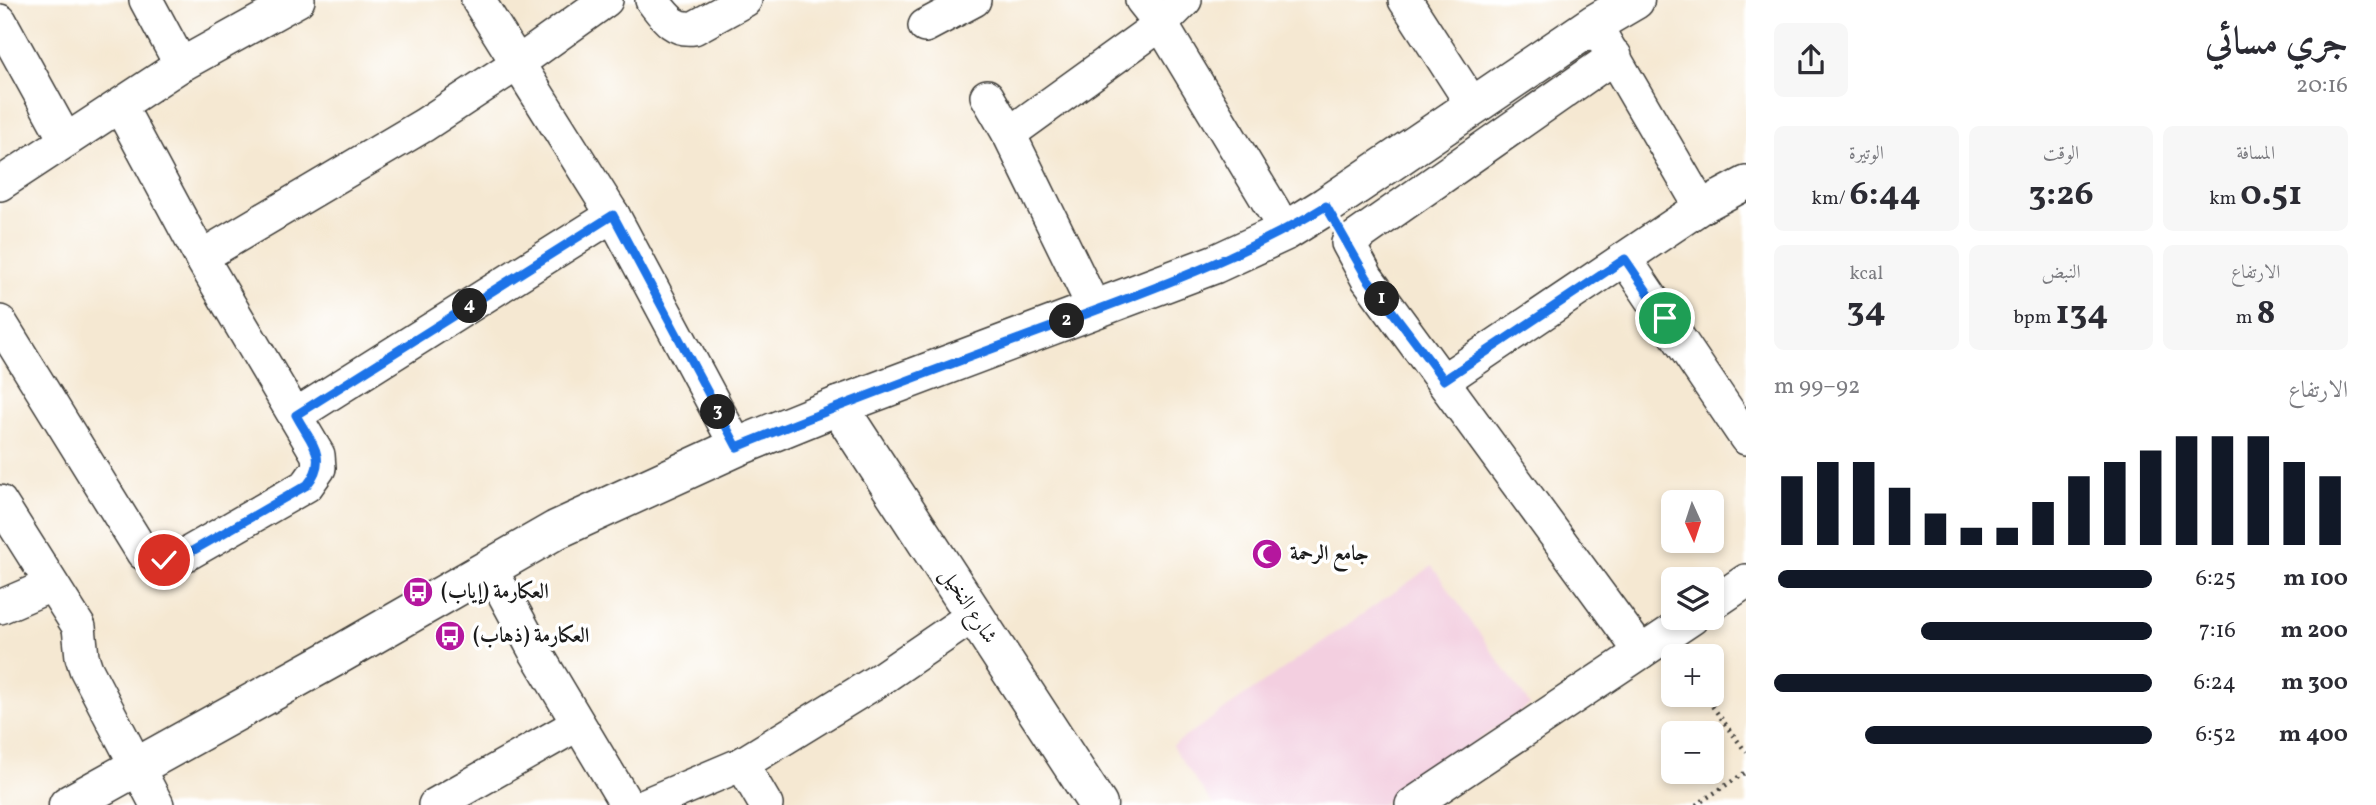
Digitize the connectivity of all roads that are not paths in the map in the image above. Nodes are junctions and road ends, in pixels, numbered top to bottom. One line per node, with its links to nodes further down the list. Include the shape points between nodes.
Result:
1 (146, 0): 17 (street)
2 (298, 0): 17 (street)
3 (478, 0): 16 (street)
4 (606, 0): 16 (street)
5 (652, 0): 6 (street, via 670,22 686,29)
6 (745, 0)
7 (974, 0): 14 (street)
8 (1185, 0): 11 (street)
9 (1405, 0): 20 (street)
10 (1635, 0): 13 (main road)
11 (1152, 12): 21 (street); 28 (street)
12 (0, 21): 22 (street)
13 (1594, 24): 15 (street); 20 (main road)
14 (925, 26)
15 (1615, 56): 26 (street); 29 (street)
16 (518, 63): 27 (street); 30 (street, via 424,125)
17 (181, 65): 19 (street)
18 (986, 96): 21 (street)
19 (120, 106): 22 (street); 30 (street)
20 (1474, 107): 25 (main road)
21 (1009, 134): 32 (street)
22 (65, 139): 24 (street)
23 (1746, 183): 26 (street)
24 (0, 184)
25 (1326, 206): 28 (main road); 29 (street)
26 (1701, 207): 31 (street)
27 (613, 215): 36 (street); 38 (street)
28 (1286, 231): 32 (main road)
29 (1348, 243): 34 (street, via 1367,278)
30 (201, 257): 36 (street)
31 (1625, 259): 34 (street); 37 (street)
32 (1095, 310): 35 (main road)
33 (0, 322): 36 (street, via 143,553 152,559 187,554 307,485 319,468 318,455)
34 (1444, 380): 47 (street)
35 (838, 406): 38 (main road); 45 (main road, شارع النخيل)
36 (296, 415)
37 (1746, 438)
38 (737, 447): 40 (main road, via 556,530)
39 (0, 502): 42 (street)
40 (490, 568): 48 (street); 50 (main road)
41 (1746, 581): 43 (street)
42 (51, 585): 44 (street); 50 (street, via 79,627 86,669)
43 (1724, 596)
44 (0, 607)
45 (974, 615): 49 (street); 58 (main road, شارع النخيل)
46 (1674, 630): 47 (street)
47 (1641, 652): 51 (street)
48 (578, 724): 54 (street); 55 (street)
49 (742, 764): 56 (street); 57 (street)
50 (136, 768): 52 (main road); 53 (street)
51 (1420, 803)
52 (68, 805)
53 (157, 805)
54 (435, 805)
55 (627, 805)
56 (645, 805)
57 (766, 805)
58 (1098, 805)

